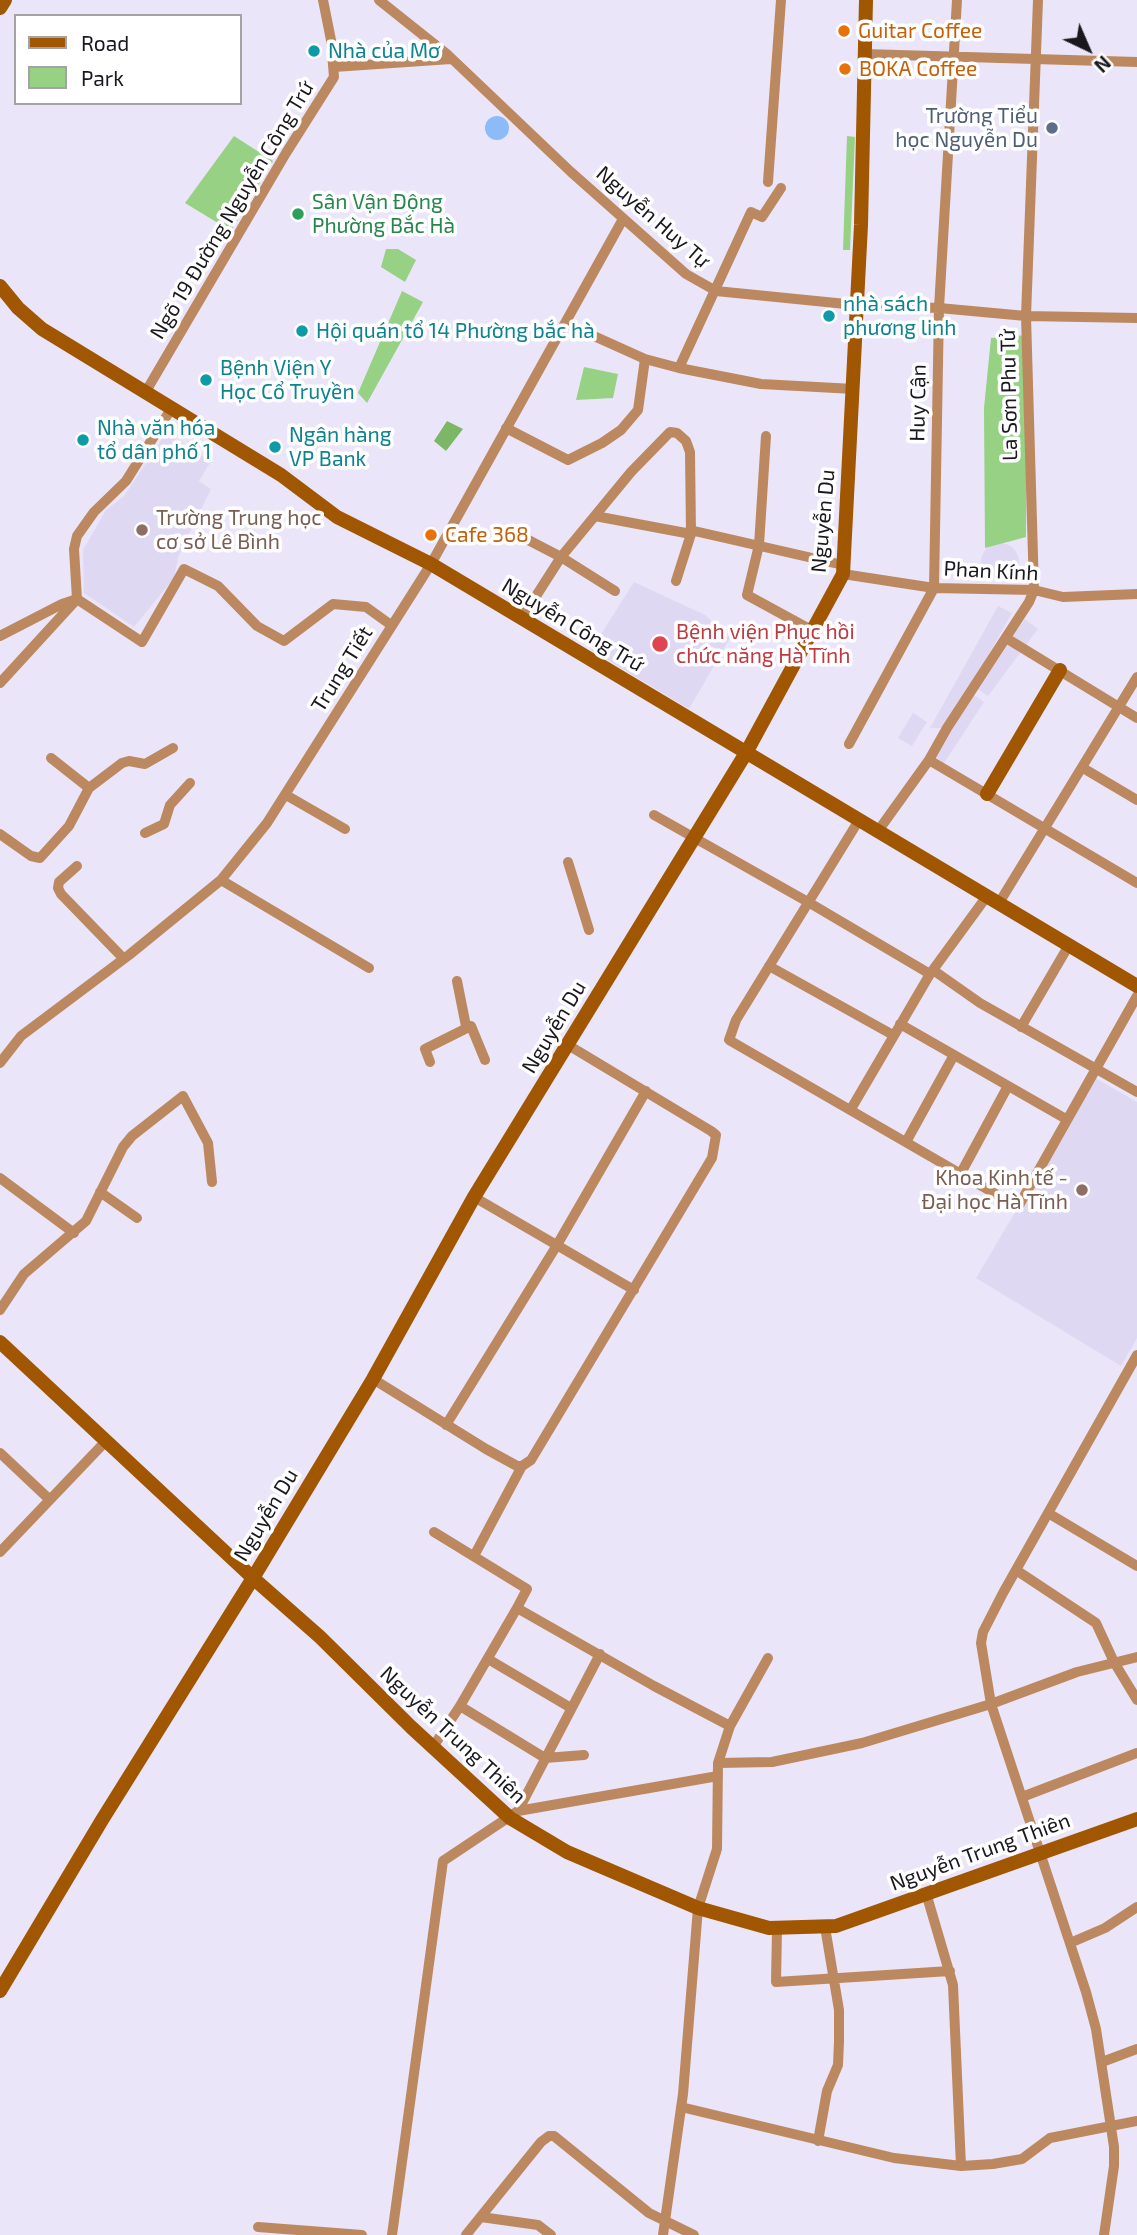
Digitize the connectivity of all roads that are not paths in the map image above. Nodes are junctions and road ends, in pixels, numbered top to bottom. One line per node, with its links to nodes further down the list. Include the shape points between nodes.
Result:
1 (5, 0): 8 (main road)
2 (323, 0): 14 (street, Ngõ 19 Đường Nguyễn Công Trứ)
3 (379, 0): 11 (street, Nguyễn Huy Tự)
4 (781, 0): 15 (street)
5 (866, 0): 9 (main road, Nguyễn Du)
6 (957, 0): 10 (street, Huy Cận)
7 (1038, 0): 12 (street, La Sơn Phu Tử)
8 (0, 8)
9 (864, 54): 10 (street); 20 (main road, Nguyễn Du)
10 (955, 56): 12 (street); 21 (street, Huy Cận)
11 (451, 59): 14 (street); 17 (street, Nguyễn Huy Tự)
12 (1037, 59): 13 (street); 22 (street, La Sơn Phu Tử)
13 (1137, 62)
14 (334, 68): 28 (street, Ngõ 19 Đường Nguyễn Công Trứ, via 334,77)
15 (768, 182)
16 (781, 188): 19 (street, via 762,217 751,212)
17 (623, 219): 19 (street, Nguyễn Huy Tự, via 686,274); 24 (street, Trung Tiết)
18 (0, 286): 28 (main road, Nguyễn Công Trứ, via 42,329)
19 (716, 291): 20 (street, Nguyễn Huy Tự); 26 (street)
20 (856, 305): 21 (street, Nguyễn Huy Tự); 27 (main road, Nguyễn Du)
21 (939, 308): 22 (street, Nguyễn Huy Tự); 40 (street, Huy Cận)
22 (1026, 316): 23 (street, Nguyễn Huy Tự); 41 (street, La Sơn Phu Tử)
23 (1137, 318)
24 (565, 323): 25 (street); 30 (street, Trung Tiết)
25 (645, 359): 26 (street); 30 (street, via 641,399 634,416 621,430 573,458 559,457)
26 (679, 368): 27 (street, via 761,384)
27 (854, 389): 38 (main road, Nguyễn Du)
28 (145, 393): 29 (main road, Nguyễn Công Trứ)
29 (171, 409): 37 (main road, Nguyễn Công Trứ, via 281,475 337,517); 44 (street, via 126,481 77,536)
30 (506, 428): 37 (street, Trung Tiết)
31 (766, 436): 35 (street)
32 (595, 516): 34 (street, Phan Kính); 34 (street, via 663,437 674,432 686,441 690,452); 36 (street)
33 (509, 530): 36 (street)
34 (691, 532): 35 (street, Phan Kính); 39 (street)
35 (759, 545): 38 (street, Phan Kính); 47 (street, via 747,595)
36 (561, 557): 42 (street); 45 (street)
37 (431, 564): 45 (main road, Nguyễn Công Trứ); 46 (street, Trung Tiết)
38 (843, 569): 40 (street, Phan Kính); 47 (main road, Nguyễn Du)
39 (676, 581)
40 (934, 588): 41 (street, Phan Kính); 55 (street, Huy Cận)
41 (1034, 590): 43 (street, Phan Kính, via 1063,597); 49 (street)
42 (615, 591)
43 (1137, 594)
44 (77, 599): 46 (street, via 142,642 184,569 218,586 257,626 284,641 333,604 366,607); 48 (street); 52 (street)
45 (522, 618): 57 (main road, Nguyễn Công Trứ)
46 (391, 625): 63 (street, Trung Tiết)
47 (813, 631): 57 (main road, Nguyễn Du)
48 (0, 636)
49 (1006, 638): 50 (street); 59 (street)
50 (1060, 670): 53 (street); 64 (main road)
51 (1137, 677): 53 (street)
52 (0, 683)
53 (1119, 707): 54 (street); 60 (street)
54 (1137, 718)
55 (849, 744)
56 (173, 748): 62 (street, via 145,764 122,763)
57 (746, 753): 67 (main road, Nguyễn Công Trứ); 73 (main road, Nguyễn Du)
58 (51, 758): 62 (street)
59 (929, 760): 64 (street); 70 (street)
60 (1083, 768): 65 (street); 68 (street)
61 (190, 783): 71 (street, via 170,805 164,824)
62 (89, 788): 72 (street, via 69,826 40,858)
63 (286, 794): 69 (street); 76 (street, Trung Tiết)
64 (987, 794): 68 (street)
65 (1137, 800)
66 (654, 815): 73 (street)
67 (859, 820): 70 (main road, Nguyễn Công Trứ); 79 (street)
68 (1045, 828): 77 (street); 78 (street)
69 (345, 829)
70 (878, 831): 78 (main road, Nguyễn Công Trứ)
71 (145, 833)
72 (2, 838)
73 (694, 839): 79 (street); 93 (main road, Nguyễn Du)
74 (568, 862): 80 (street)
75 (77, 866): 82 (street, via 58,888)
76 (221, 880): 82 (street, Trung Tiết); 84 (street)
77 (1137, 883)
78 (993, 900): 81 (main road, Nguyễn Công Trứ); 85 (street)
79 (808, 902): 83 (street); 85 (street)
80 (589, 930)
81 (1069, 945): 87 (main road, Nguyễn Công Trứ); 91 (street)
82 (123, 958): 97 (street, Trung Tiết, via 21,1037)
83 (769, 966): 92 (street); 102 (street, via 729,1040)
84 (369, 968)
85 (932, 972): 89 (street); 91 (street)
86 (457, 981): 90 (street)
87 (1137, 986)
88 (1137, 996): 98 (street)
89 (900, 1024): 92 (street); 94 (street)
90 (466, 1026): 95 (street, via 471,1026); 96 (street, via 425,1049)
91 (1021, 1027): 98 (street)
92 (893, 1035): 102 (street)
93 (568, 1045): 100 (street); 109 (main road, Nguyễn Du)
94 (954, 1055): 99 (street); 104 (street)
95 (485, 1060)
96 (430, 1062)
97 (0, 1063)
98 (1095, 1069): 101 (street); 103 (street)
99 (1008, 1086): 103 (street); 105 (street)
100 (646, 1091): 112 (street); 113 (street, via 716,1135 710,1163)
101 (1137, 1092)
102 (851, 1109): 104 (street)
103 (1066, 1119): 105 (street, via 1018,1207)
104 (906, 1142): 105 (street)
105 (961, 1173)
106 (0, 1178): 111 (street)
107 (212, 1182): 108 (street, via 208,1143 183,1096 127,1141)
108 (100, 1192): 110 (street); 111 (street, via 86,1221)
109 (474, 1197): 112 (street); 117 (main road, Nguyễn Du)
110 (137, 1218)
111 (74, 1233): 114 (street, via 24,1274)
112 (557, 1245): 113 (street); 118 (street)
113 (634, 1290): 121 (street, via 531,1460)
114 (0, 1310)
115 (0, 1342): 119 (main road, Nguyễn Trung Thiên)
116 (1137, 1355): 123 (street)
117 (373, 1379): 118 (street); 129 (main road, Nguyễn Du)
118 (446, 1425): 121 (street)
119 (106, 1441): 122 (street); 129 (main road, Nguyễn Trung Thiên)
120 (0, 1453): 122 (street)
121 (522, 1466): 126 (street)
122 (49, 1499): 125 (street)
123 (1048, 1513): 127 (street); 128 (street)
124 (434, 1532): 126 (street)
125 (0, 1552)
126 (474, 1556): 130 (street, via 527,1589)
127 (1137, 1566)
128 (1016, 1570): 135 (street, via 1096,1623); 137 (street, via 983,1632)
129 (253, 1578): 141 (main road, Nguyễn Trung Thiên); 159 (main road, Nguyễn Du)
130 (517, 1608): 131 (street); 134 (street)
131 (600, 1654): 139 (street); 140 (street)
132 (1137, 1657): 135 (street)
133 (768, 1658): 140 (street)
134 (488, 1659): 138 (street); 139 (street)
135 (1114, 1662): 136 (street); 137 (street)
136 (1137, 1700)
137 (991, 1704): 145 (street, via 862,1743 772,1762); 147 (street)
138 (460, 1706): 141 (street); 144 (street)
139 (571, 1708): 144 (street)
140 (730, 1726): 145 (street)
141 (433, 1747): 148 (main road, Nguyễn Trung Thiên)
142 (1137, 1753): 147 (street)
143 (584, 1755): 144 (street)
144 (545, 1758): 148 (street)
145 (718, 1763): 146 (street)
146 (718, 1776): 148 (street); 153 (street, via 717,1849)
147 (1021, 1797): 150 (street)
148 (514, 1815): 153 (main road, Nguyễn Trung Thiên, via 567,1852); 173 (street, via 443,1861)
149 (1137, 1819): 150 (main road, Nguyễn Trung Thiên)
150 (1039, 1852): 151 (main road, Nguyễn Trung Thiên); 156 (street)
151 (926, 1893): 154 (main road, Nguyễn Trung Thiên); 157 (street)
152 (1137, 1907): 156 (street)
153 (698, 1908): 155 (main road, Nguyễn Trung Thiên); 162 (street)
154 (825, 1927): 155 (main road, Nguyễn Trung Thiên); 158 (street)
155 (777, 1929): 158 (street, via 776,1982)
156 (1070, 1943): 161 (street)
157 (950, 1971): 158 (street); 166 (street)
158 (834, 1978): 165 (street, via 839,2010 838,2065 827,2091)
159 (1, 1988)
160 (1137, 2049): 161 (street)
161 (1102, 2062): 164 (street)
162 (681, 2107): 165 (street); 168 (street)
163 (1137, 2121): 164 (street)
164 (1112, 2126): 166 (street, via 1049,2138 1022,2159); 178 (street, via 1114,2166)
165 (818, 2141): 166 (street, via 894,2158)
166 (961, 2166)
167 (481, 2217): 168 (street, via 541,2142 554,2136); 174 (street); 175 (street, via 538,2225)
168 (664, 2221): 176 (street); 177 (street)
169 (257, 2227): 170 (street)
170 (301, 2232): 171 (street)
171 (320, 2233): 172 (street)
172 (362, 2235)
173 (392, 2235)
174 (466, 2235)
175 (551, 2235)
176 (663, 2235)
177 (694, 2235)
178 (1104, 2235)

